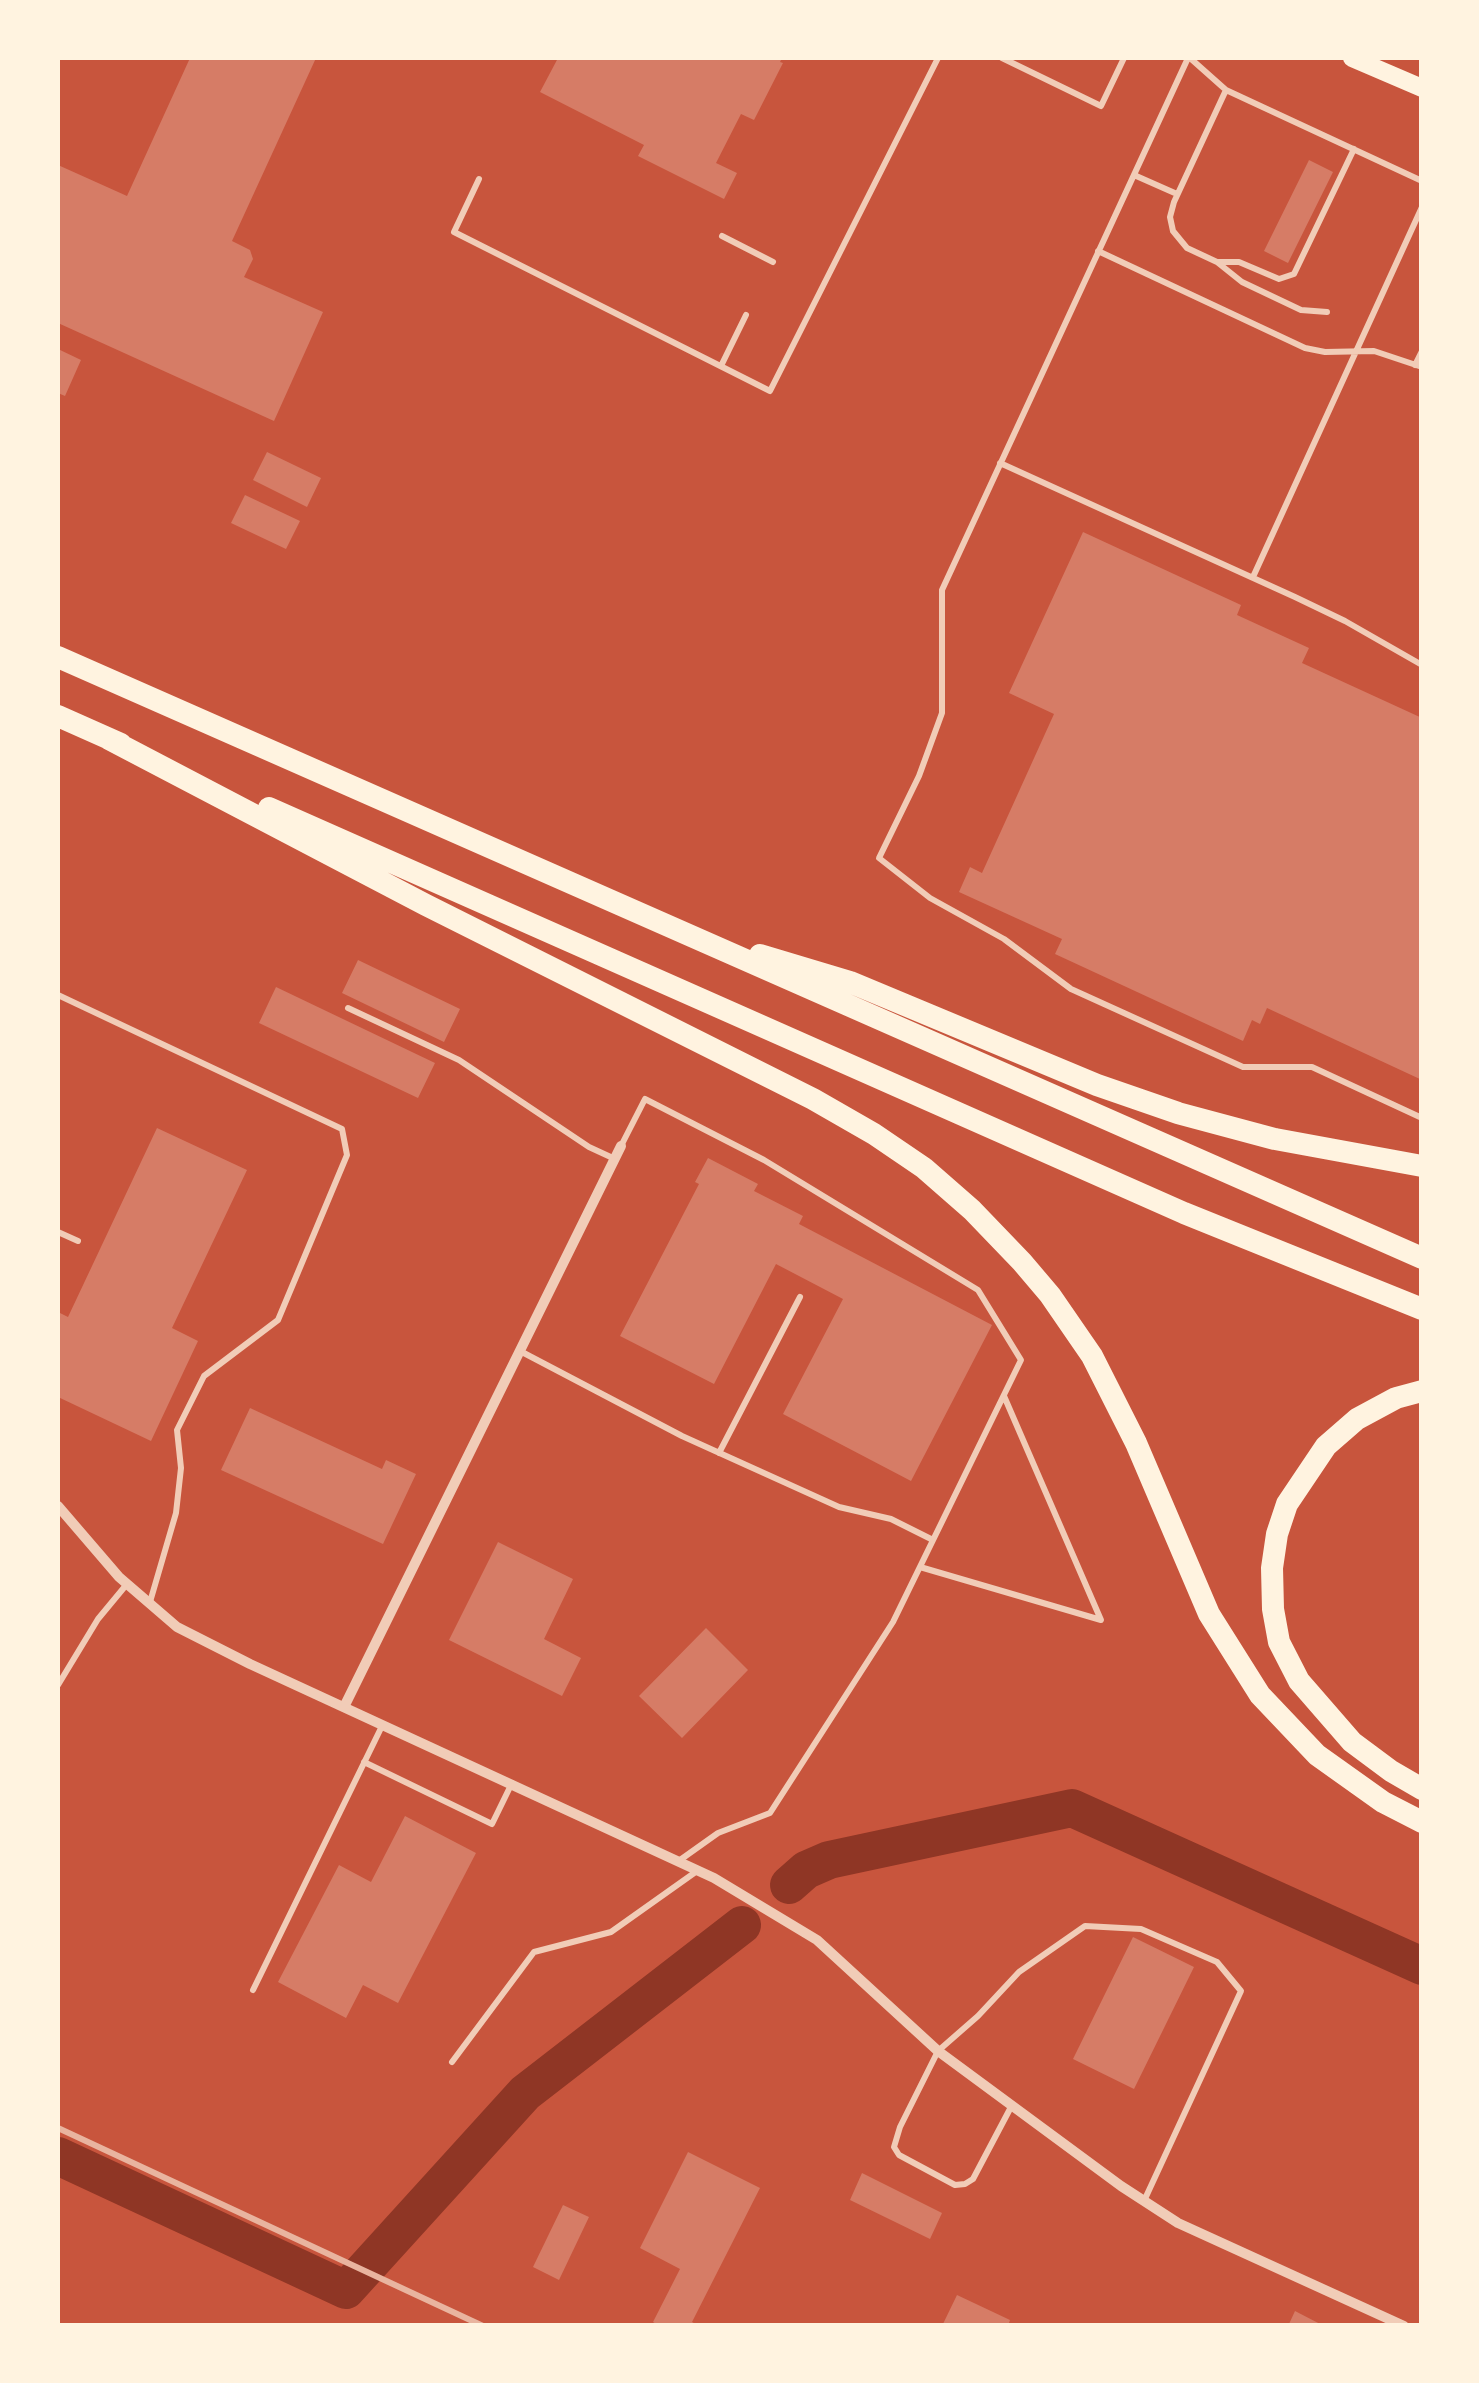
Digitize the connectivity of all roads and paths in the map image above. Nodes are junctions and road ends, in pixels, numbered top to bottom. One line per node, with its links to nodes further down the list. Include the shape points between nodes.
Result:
1 (938, 58): 24 (lane, via 770,391)
2 (1002, 58): 3 (lane, via 1101,106)
3 (1124, 58)
4 (1189, 58): 9 (lane); 11 (lane)
5 (1352, 58): 6 (main road)
6 (1386, 73): 7 (main road); 8 (main road)
7 (1422, 78)
8 (1422, 88)
9 (1226, 90): 10 (lane); 14 (lane)
10 (1354, 150): 13 (lane); 19 (lane, via 1294,274 1279,280 1239,262)
11 (1134, 175): 14 (lane); 17 (lane)
12 (480, 179): 24 (lane, via 454,232)
13 (1422, 180)
14 (1178, 194): 19 (lane, via 1170,217 1176,238)
15 (1422, 206): 22 (lane)
16 (722, 236): 18 (lane)
17 (1098, 251): 22 (lane, via 1305,348); 26 (lane)
18 (773, 262)
19 (1217, 262): 20 (lane, via 1301,310)
20 (1326, 312)
21 (746, 315): 24 (lane)
22 (1355, 352): 25 (lane, via 1383,353); 27 (lane)
23 (1422, 352): 25 (lane)
24 (721, 366)
25 (1418, 366)
26 (1000, 462): 27 (lane); 35 (lane, via 942,590 942,713 879,858 1071,989 1243,1067 1312,1067)
27 (1253, 577): 29 (lane)
28 (58, 657): 32 (highway)
29 (1422, 665)
30 (58, 716): 31 (highway)
31 (109, 739): 43 (highway, via 1184,1213); 59 (highway, via 813,1099 924,1168 1022,1262 1092,1356 1209,1614 1260,1694 1317,1754)
32 (682, 932): 38 (highway, via 850,982 1178,1113); 41 (highway)
33 (58, 995): 52 (lane, via 342,1129 347,1156 278,1320 204,1376 177,1430 176,1513)
34 (348, 1008): 37 (lane, via 458,1060)
35 (1422, 1118)
36 (621, 1146): 37 (street); 46 (lane, via 645,1100 764,1160 978,1290 1021,1360)
37 (614, 1159): 44 (street)
38 (1422, 1166)
39 (58, 1232): 40 (lane)
40 (78, 1241)
41 (1422, 1258)
42 (800, 1297): 47 (lane)
43 (1422, 1309)
44 (520, 1351): 47 (lane); 54 (street)
45 (1422, 1391): 58 (highway, via 1357,1418 1326,1446 1287,1504 1277,1534 1272,1609 1298,1681 1352,1742)
46 (1004, 1395): 49 (lane); 50 (lane, via 1101,1620)
47 (720, 1454): 49 (lane)
48 (58, 1506): 51 (street)
49 (933, 1540): 50 (lane)
50 (920, 1567): 60 (lane, via 893,1622 770,1812 718,1833)
51 (127, 1584): 52 (street); 53 (lane)
52 (150, 1604): 54 (street, via 177,1627)
53 (58, 1685)
54 (345, 1706): 55 (street)
55 (383, 1723): 56 (lane); 57 (street)
56 (364, 1762): 57 (lane, via 492,1824); 62 (lane)
57 (512, 1783): 60 (street)
58 (1422, 1789)
59 (1422, 1822)
60 (679, 1861): 61 (street)
61 (698, 1870): 63 (street, via 816,1940); 64 (lane, via 610,1932 534,1952)
62 (253, 1990)
63 (938, 2051): 65 (street); 65 (lane, via 895,2138 900,2155 954,2185 966,2184); 66 (lane, via 1019,1972 1085,1926 1141,1929 1217,1962 1241,1991)
64 (452, 2062)
65 (1012, 2106): 66 (street)
66 (1144, 2202): 67 (street, via 1178,2224)
67 (1404, 2326)

